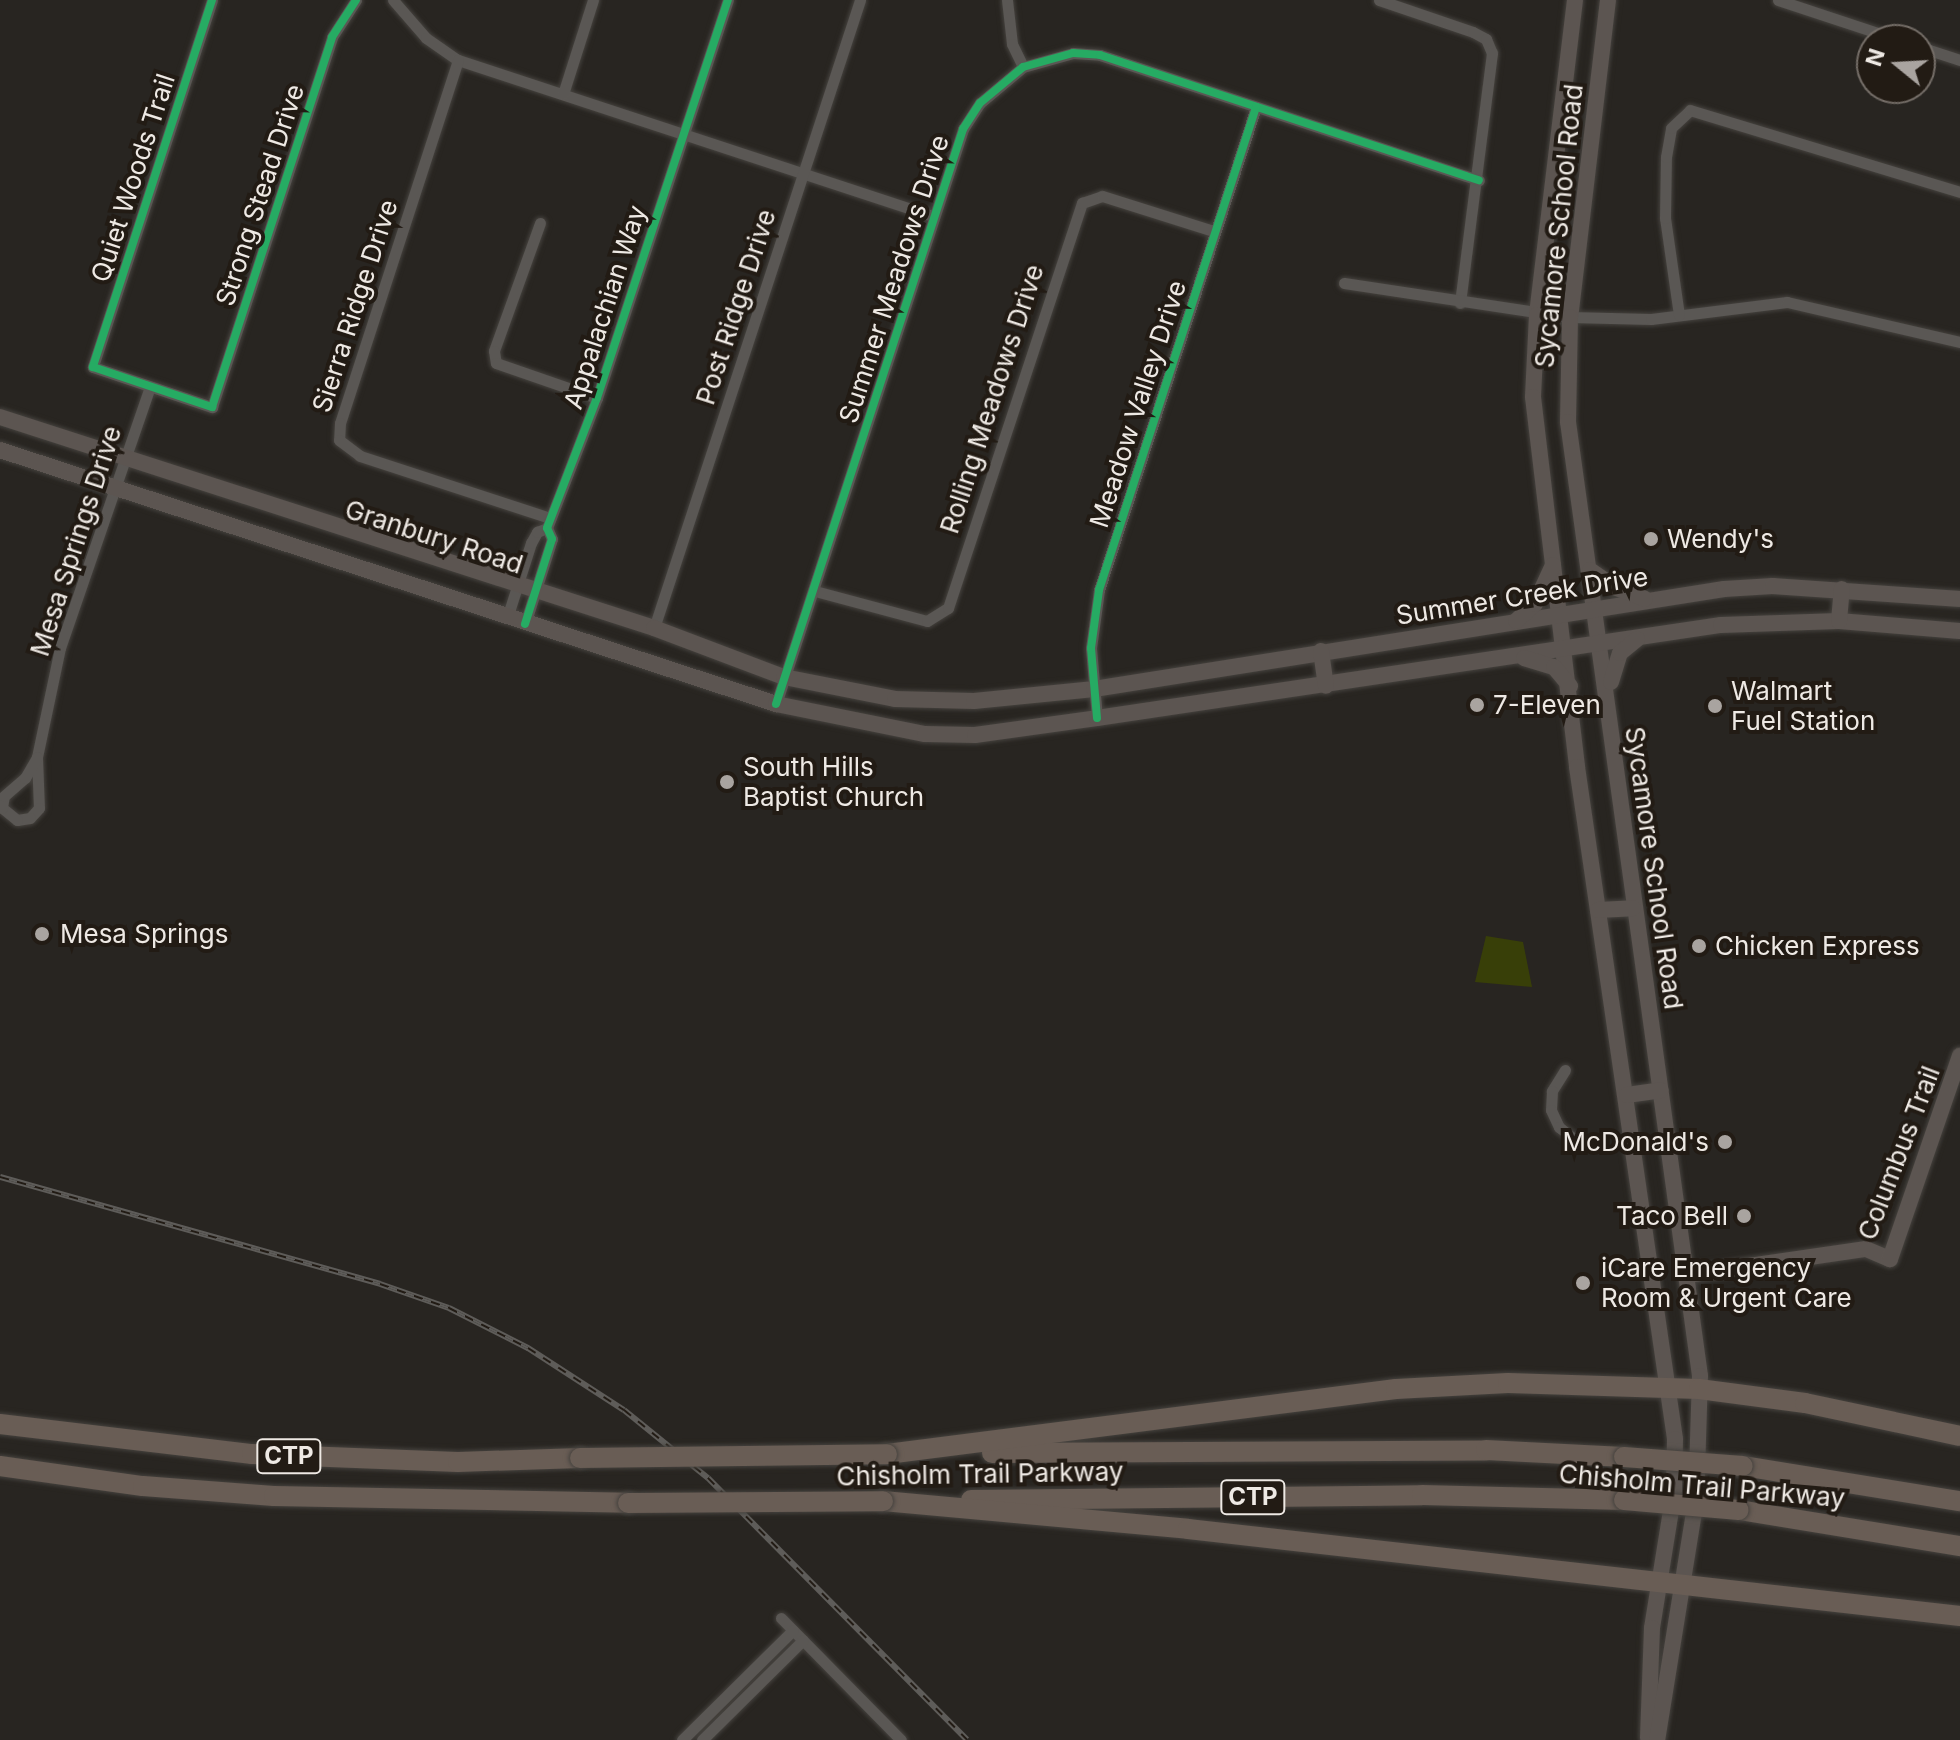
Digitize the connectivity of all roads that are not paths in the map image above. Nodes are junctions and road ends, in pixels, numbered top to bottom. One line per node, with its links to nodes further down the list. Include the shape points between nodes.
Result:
1 (212, 0): 32 (street, Quiet Woods Trail, via 93,367)
2 (356, 0): 32 (street, Strong Stead Drive, via 332,37 212,407)
3 (393, 0): 14 (street, via 426,38)
4 (593, 0): 17 (street)
5 (728, 0): 19 (street, Appalachian Way)
6 (860, 0): 20 (street, Post Ridge Drive)
7 (1007, 0): 16 (street, via 1012,44)
8 (1379, 0): 21 (street, via 1473,32 1489,43)
9 (1575, 0): 28 (main road, Sycamore School Road)
10 (1608, 0): 30 (main road, Sycamore School Road)
11 (1778, 0): 12 (street)
12 (1856, 26)
13 (1936, 52): 15 (street)
14 (458, 60): 17 (street); 38 (street, Sierra Ridge Drive, via 340,423 339,440 360,456)
15 (1960, 60)
16 (1023, 67): 18 (street, Summer Meadows Drive, via 1073,53 1100,55); 23 (street, Summer Meadows Drive, via 980,103 963,129)
17 (563, 94): 19 (street)
18 (1256, 107): 21 (street, Summer Meadows Drive); 25 (street, Meadow Valley Drive)
19 (684, 132): 20 (street); 33 (street, Appalachian Way)
20 (804, 171): 23 (street); 53 (street, Post Ridge Drive)
21 (1479, 180): 27 (street)
22 (1960, 192): 29 (street, via 1690,110 1671,128 1666,157 1665,218)
23 (933, 216): 44 (street, Summer Meadows Drive)
24 (540, 223): 33 (street, via 494,351 496,363)
25 (1214, 231): 44 (street, Rolling Meadows Drive, via 1102,196 1082,203 948,608 927,621); 62 (street, Meadow Valley Drive, via 1099,590 1091,648)
26 (1344, 283): 27 (street)
27 (1460, 303): 28 (street)
28 (1537, 315): 30 (street); 39 (main road, Sycamore School Road, via 1533,397 1540,479)
29 (1679, 315): 30 (street); 31 (street, via 1787,302)
30 (1570, 317): 40 (main road, Sycamore School Road, via 1568,422)
31 (1960, 342)
32 (150, 387): 36 (street, Mesa Springs Drive)
33 (597, 398): 38 (street, Appalachian Way)
34 (0, 417): 36 (main road, Granbury Road)
35 (0, 450): 37 (main road, Granbury Road)
36 (125, 459): 37 (street, Mesa Springs Drive); 41 (main road, Granbury Road)
37 (115, 488): 49 (main road, Granbury Road); 67 (street, Mesa Springs Drive, via 60,648)
38 (549, 523): 41 (street, Appalachian Way, via 531,543); 42 (street, Appalachian Way, via 552,539)
39 (1555, 552): 48 (main road, Sycamore School Road); 52 (main road, via 1543,593)
40 (1590, 570): 46 (main road, via 1622,592); 47 (main road, Sycamore School Road)
41 (518, 585): 42 (main road, Granbury Road); 49 (street, Appalachian Way)
42 (537, 589): 51 (street, Appalachian Way); 53 (main road, Granbury Road)
43 (1842, 589): 45 (main road, Summer Creek Drive); 46 (main road, Summer Creek Drive, via 1773,586); 50 (main road)
44 (815, 591): 60 (street, Summer Meadows Drive)
45 (1960, 599)
46 (1650, 600): 47 (main road, Summer Creek Drive)
47 (1596, 609): 48 (main road, Summer Creek Drive); 56 (main road, Sycamore School Road)
48 (1563, 613): 52 (main road, Summer Creek Drive); 57 (main road, Sycamore School Road)
49 (507, 618): 51 (main road, Granbury Road)
50 (1839, 621): 54 (main road); 55 (main road, via 1721,625)
51 (525, 624): 65 (main road, Granbury Road)
52 (1511, 624): 58 (main road, Summer Creek Drive)
53 (654, 628): 60 (main road, Granbury Road)
54 (1960, 631)
55 (1643, 635): 56 (main road); 64 (main road, via 1614,663)
56 (1601, 642): 57 (main road); 64 (main road, Sycamore School Road)
57 (1567, 647): 59 (main road); 63 (main road, Sycamore School Road)
58 (1321, 651): 61 (main road); 62 (main road, Summer Creek Drive)
59 (1515, 656): 61 (main road); 63 (main road, via 1549,664)
60 (784, 677): 62 (main road, Granbury Road, via 895,699 974,701); 65 (street, Summer Meadows Drive)
61 (1326, 686): 66 (main road)
62 (1094, 689): 66 (street, Meadow Valley Drive)
63 (1572, 689): 69 (main road, Sycamore School Road)
64 (1609, 699): 68 (main road, Sycamore School Road)
65 (776, 704): 66 (main road, Granbury Road, via 925,734 975,735)
66 (1097, 718)
67 (37, 757): 67 (street, Mesa Springs Drive, via 25,778 4,796 2,808 17,820 30,818 39,808)
68 (1633, 908): 69 (main road); 72 (main road, Sycamore School Road)
69 (1598, 910): 73 (main road, Sycamore School Road)
70 (1960, 1056): 75 (main road, Columbus Trail, via 1890,1259 1866,1249)
71 (1565, 1070): 74 (street, via 1552,1091 1551,1110 1559,1127)
72 (1661, 1090): 73 (main road); 75 (main road, Sycamore School Road)
73 (1627, 1095): 76 (main road, Sycamore School Road)
74 (1576, 1141)
75 (1687, 1275): 77 (main road, Sycamore School Road)
76 (1669, 1388): 77 (highway); 80 (highway, via 1508,1383 1396,1389); 85 (main road, Sycamore School Road, via 1675,1481)
77 (1699, 1389): 79 (highway, via 1805,1403); 86 (main road, Sycamore School Road, via 1698,1485)
78 (0, 1424): 80 (highway, Chisholm Trail Parkway / CTP, bridge, via 313,1458)
79 (1960, 1436)
80 (887, 1454): 83 (highway, Chisholm Trail Parkway / CTP, bridge, via 1476,1450 1743,1466)
81 (0, 1466): 82 (highway, Chisholm Trail Parkway / CTP, bridge, via 259,1495 628,1503)
82 (883, 1501): 84 (highway, Chisholm Trail Parkway / CTP, bridge, via 1422,1495 1624,1500 1739,1510); 85 (highway, via 1188,1529)
83 (1960, 1501)
84 (1960, 1546)
85 (1657, 1583): 86 (highway); 94 (main road, Sycamore School Road)
86 (1682, 1584): 87 (highway); 95 (main road, Sycamore School Road)
87 (1960, 1616)
88 (781, 1618): 89 (street)
89 (793, 1630): 90 (street); 91 (street)
90 (803, 1640): 92 (street); 93 (street)
91 (682, 1740)
92 (702, 1740)
93 (901, 1740)
94 (1648, 1740)
95 (1657, 1740)

